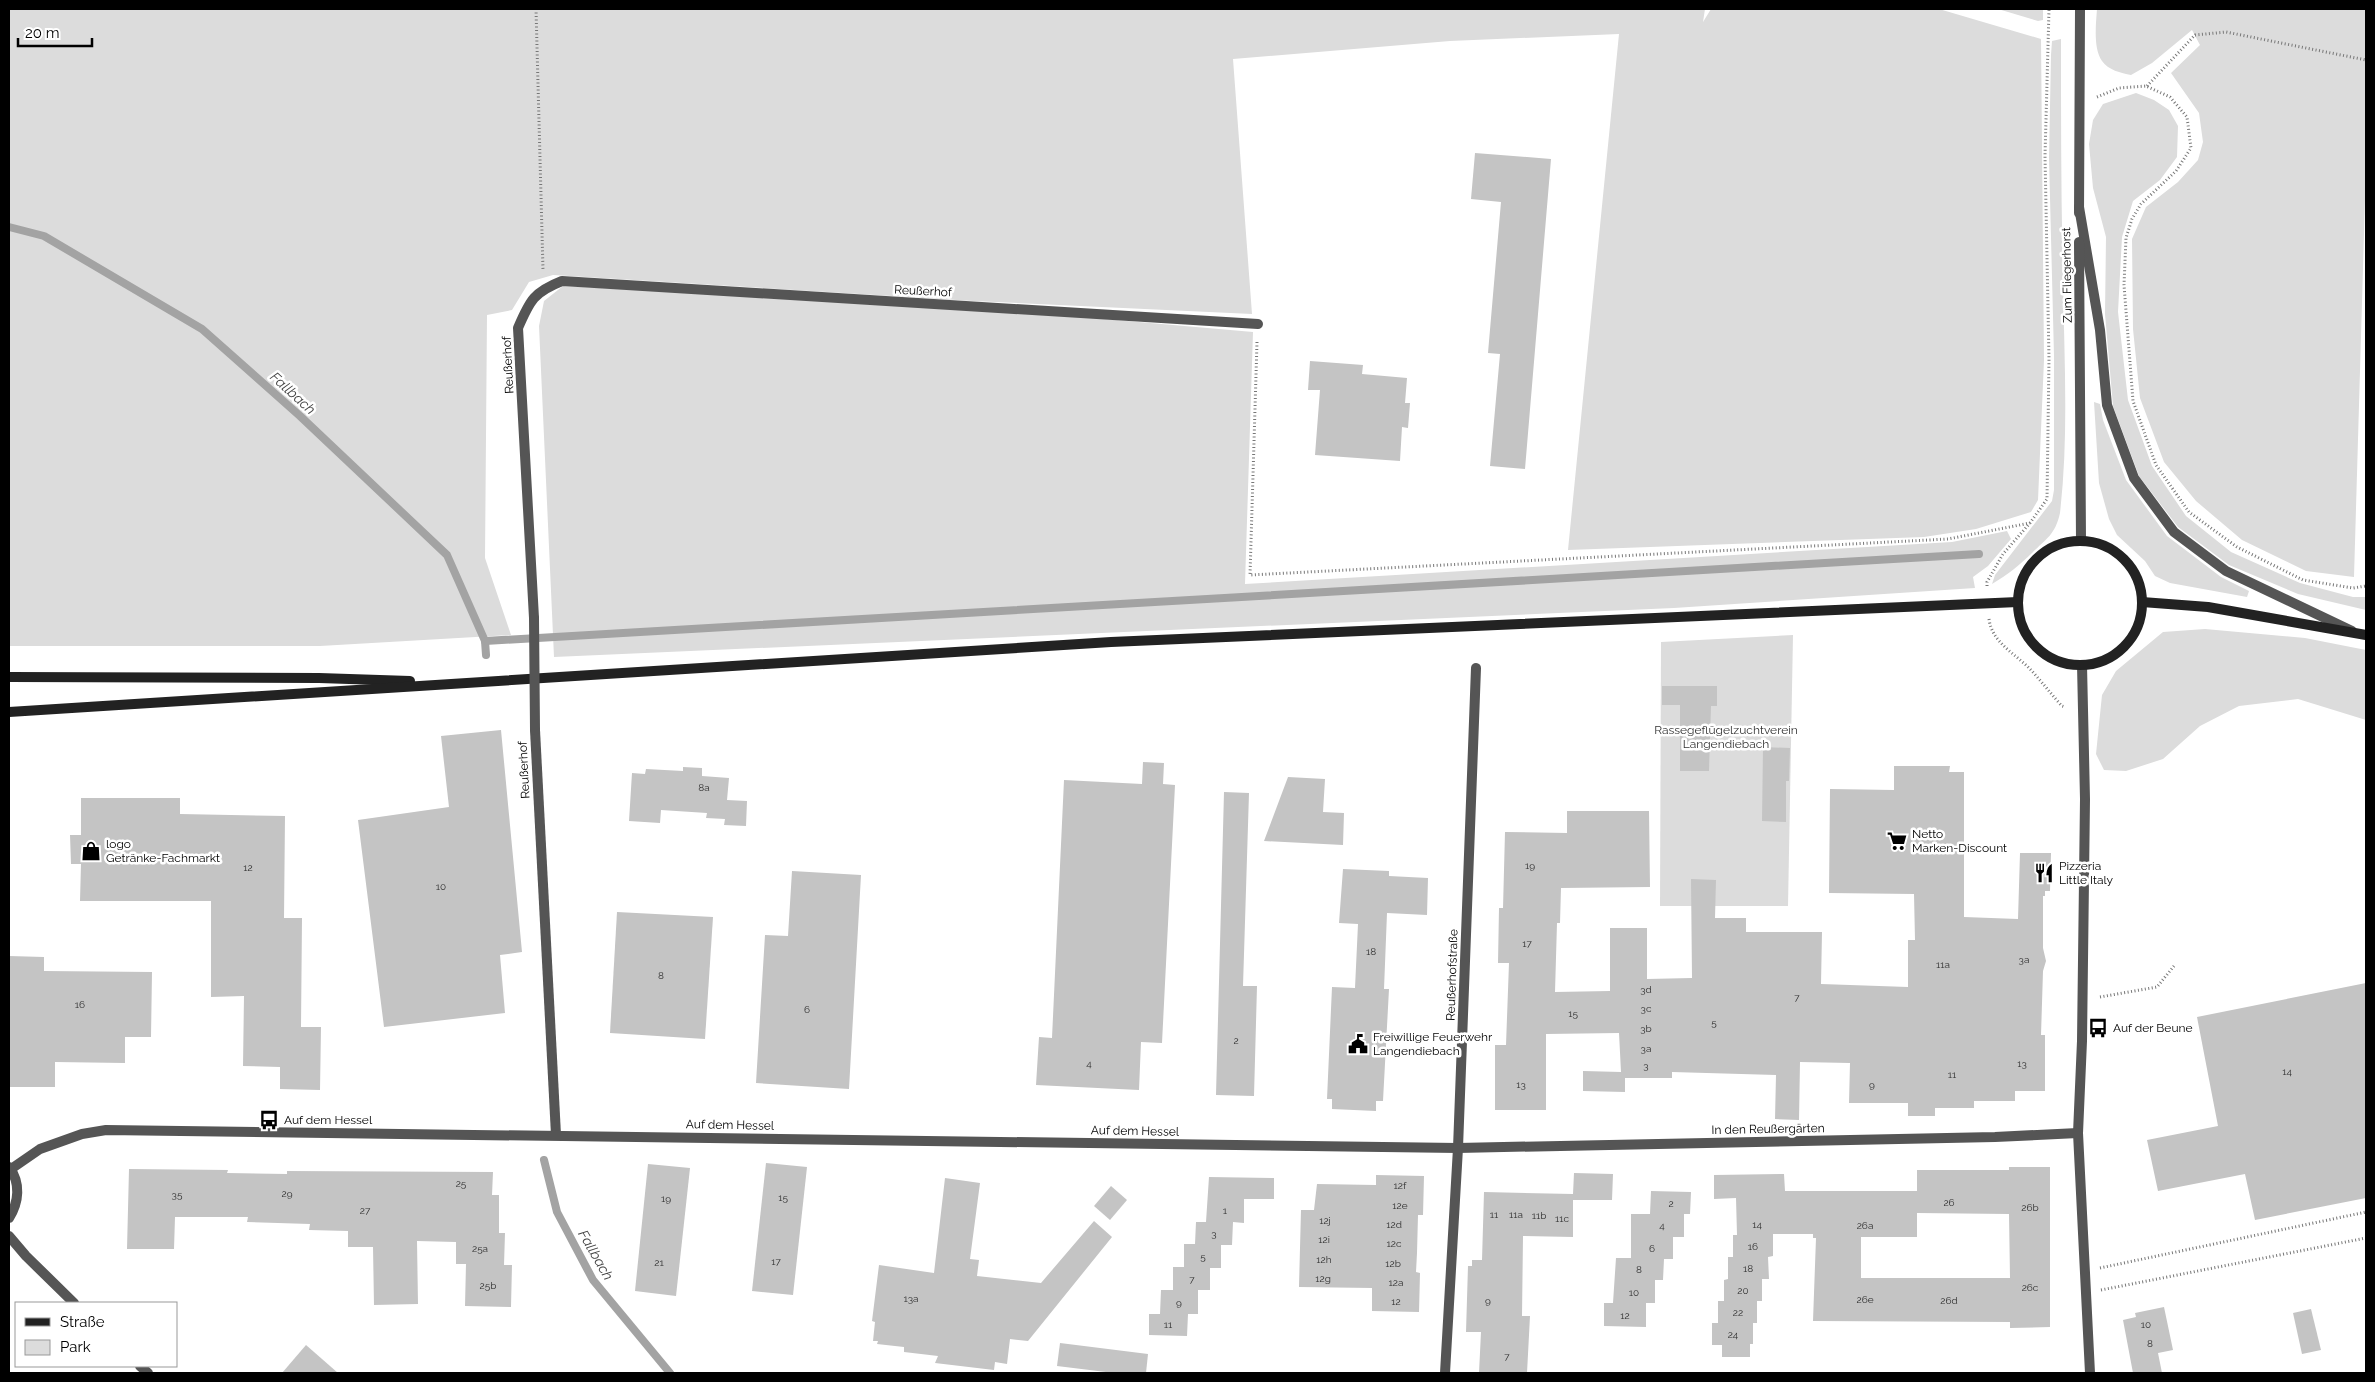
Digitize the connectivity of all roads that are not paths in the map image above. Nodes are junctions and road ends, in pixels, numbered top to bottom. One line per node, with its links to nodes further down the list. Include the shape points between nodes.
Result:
1 (2080, 9): 2 (street, Zum Fliegerhorst)
2 (2078, 207): 4 (street, Zum Fliegerhorst); 7 (street, via 2100,330 2108,405 2134,478 2174,532 2226,571)
3 (1258, 324): 14 (street, Reußerhof, bridge, via 562,281 544,288 528,304 518,328)
4 (2081, 540): 5 (main road, via 2062,543 2044,552 2030,566 2021,583); 6 (main road, via 2117,552 2139,583)
5 (2018, 602): 8 (main road, via 2021,622 2030,639 2044,653 2062,662); 11 (main road, via 1112,642)
6 (2142, 602): 7 (main road, via 2208,608); 8 (main road, via 2139,621 2131,638 2109,657)
7 (2362, 634)
8 (2082, 665): 13 (street, via 2085,799)
9 (1476, 668): 15 (street, Reußerhofstraße)
10 (9, 677): 11 (main road, via 309,678)
11 (471, 683): 12 (main road)
12 (9, 712)
13 (2078, 1133): 15 (street, In den Reußergärten); 21 (street)
14 (556, 1135): 15 (street, Auf dem Hessel); 16 (street, Auf dem Hessel, via 106,1130 82,1134 40,1149)
15 (1458, 1148): 20 (street, Reußerhofstraße)
16 (10, 1168): 17 (street, via 18,1190)
17 (9, 1218)
18 (9, 1236): 19 (street)
19 (73, 1302)
20 (1445, 1373)
21 (2090, 1373)

